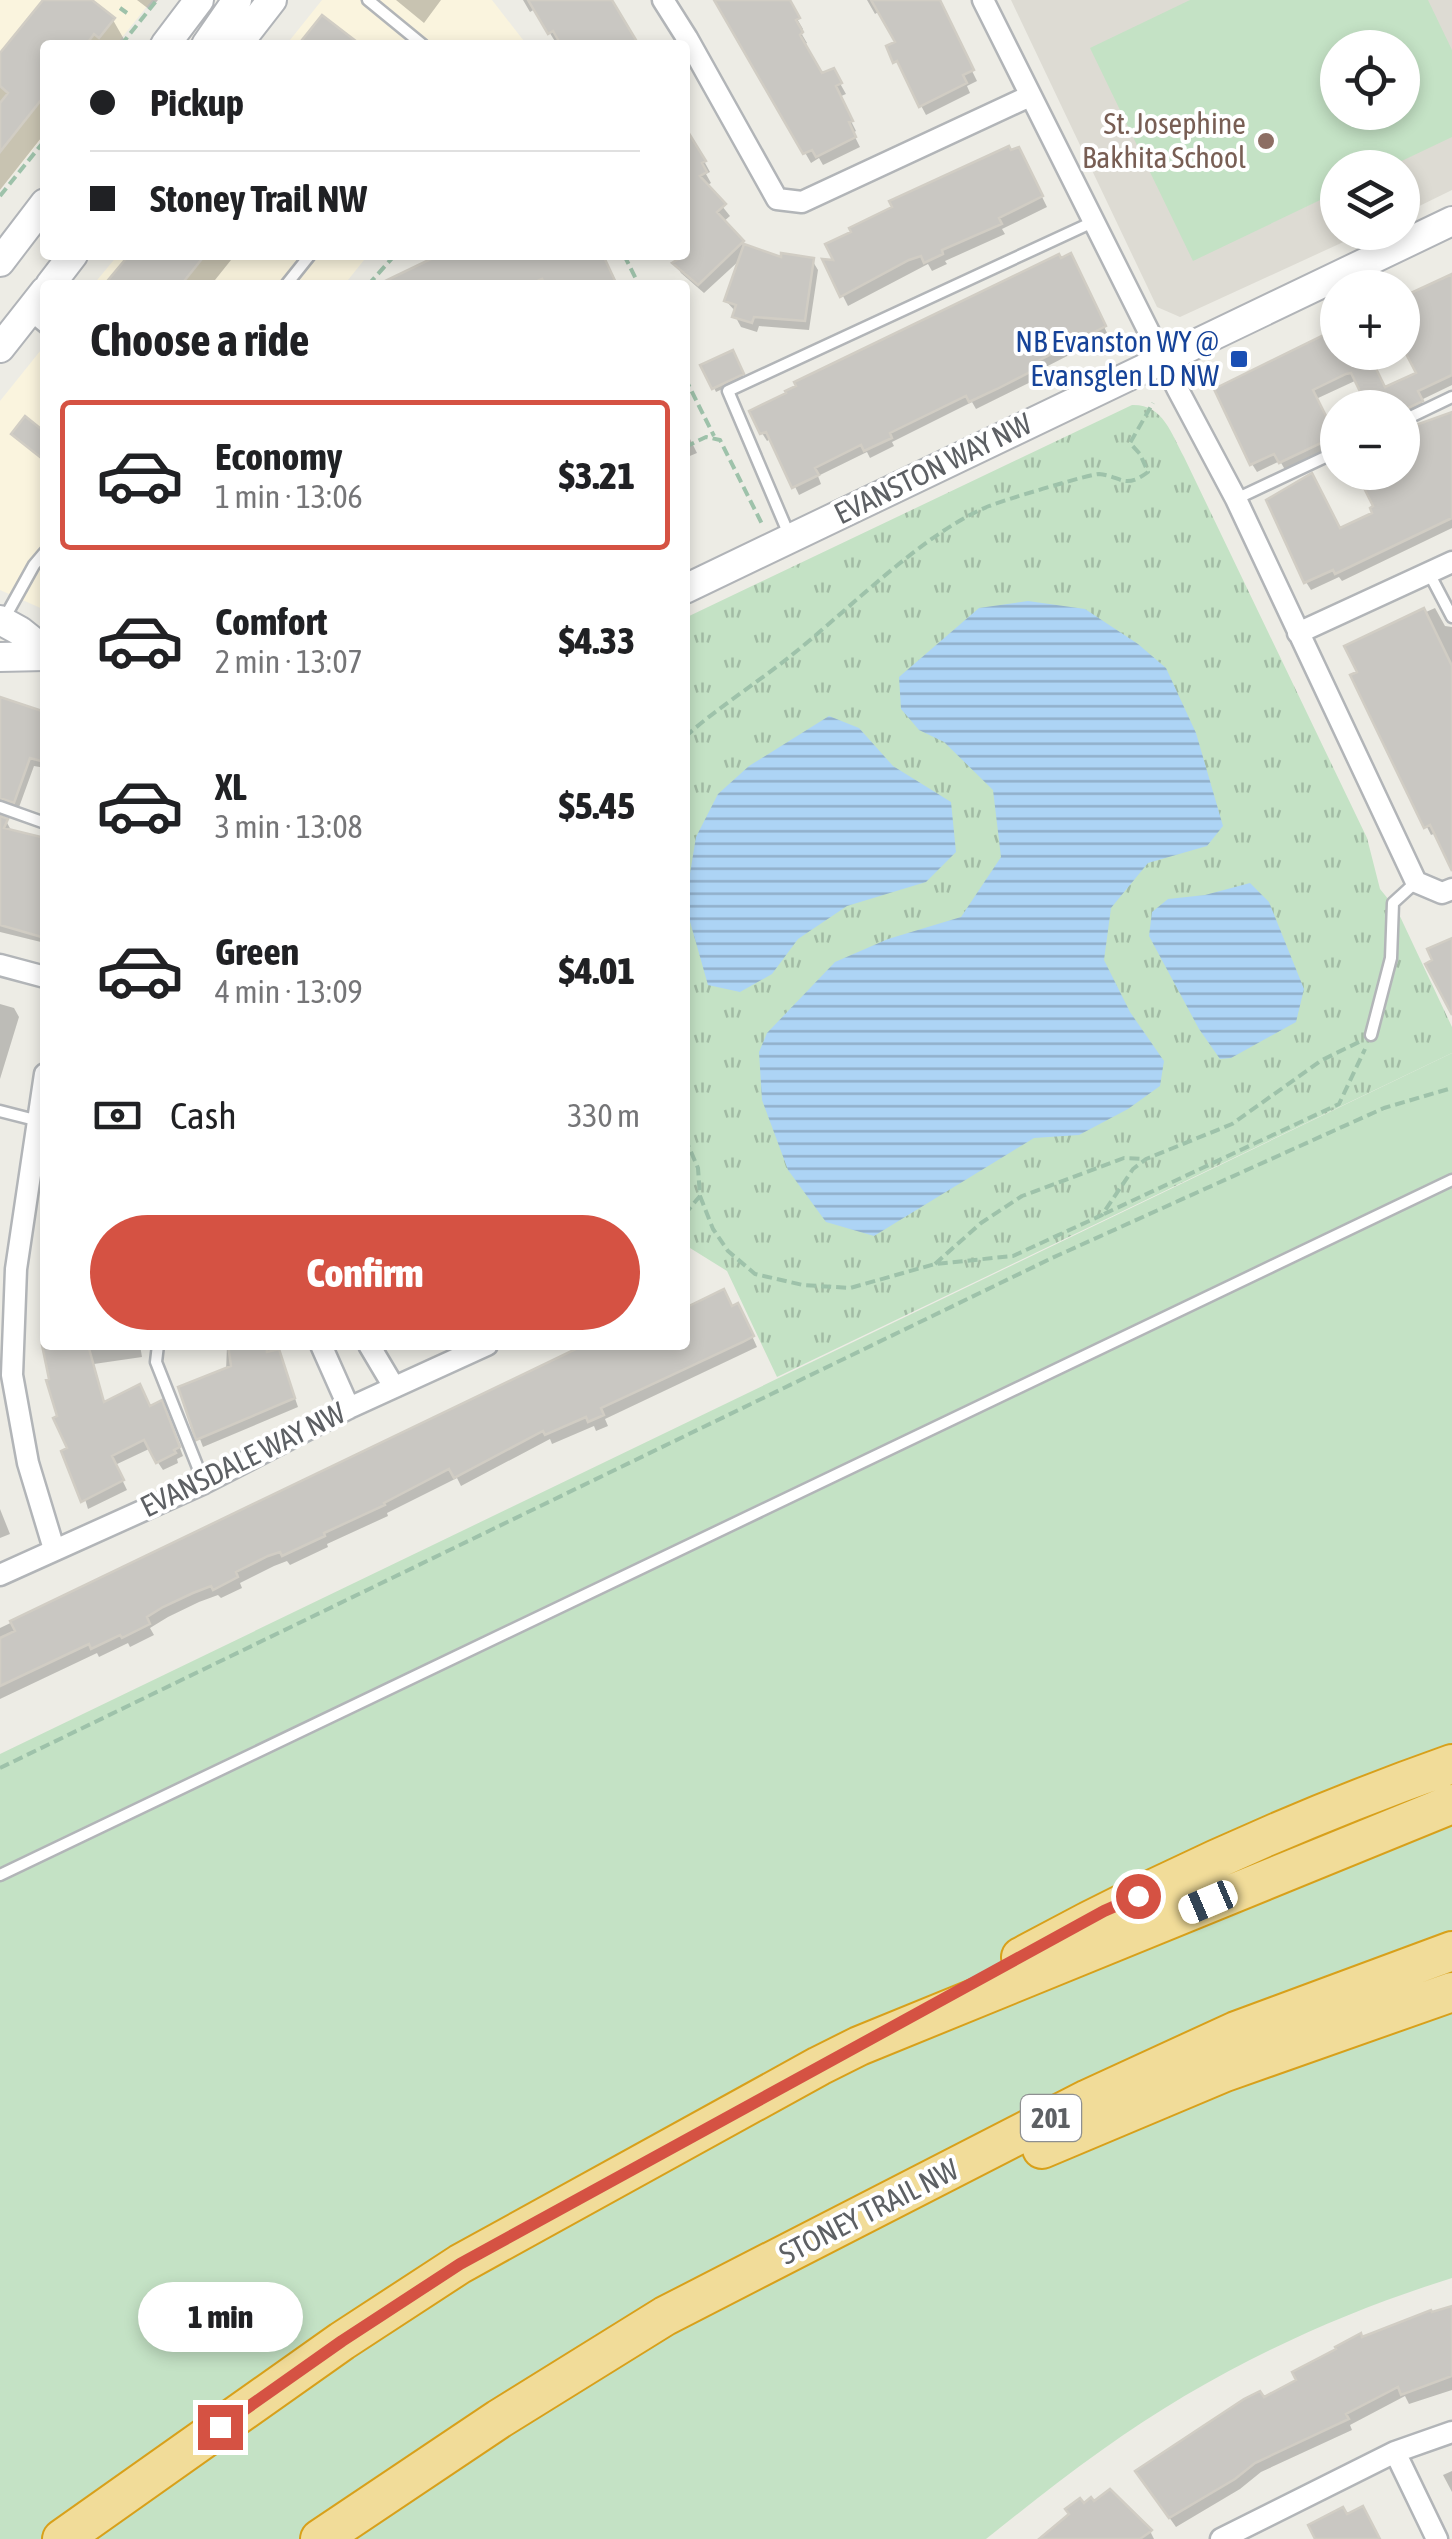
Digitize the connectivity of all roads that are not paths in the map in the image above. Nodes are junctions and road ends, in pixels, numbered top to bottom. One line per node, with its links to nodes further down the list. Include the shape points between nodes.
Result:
1 (199, 0): 7 (street)
2 (237, 0): 8 (street)
3 (272, 0): 9 (street)
4 (368, 0): 10 (lane)
5 (662, 0): 11 (street)
6 (984, 0): 13 (street)
7 (169, 40)
8 (209, 40)
9 (241, 40)
10 (417, 40)
11 (688, 40)
12 (690, 43): 13 (street, via 777,199 802,202)
13 (1030, 96): 16 (street)
14 (40, 209): 17 (street)
15 (1452, 221): 24 (street, EVANSTON WAY NW)
16 (1094, 222): 24 (street); 29 (lane, via 728,391)
17 (4, 250)
18 (69, 260): 20 (street)
19 (306, 260): 21 (lane)
20 (53, 280)
21 (290, 280)
22 (36, 321): 23 (street)
23 (0, 348)
24 (1163, 359): 28 (street); 29 (street, EVANSTON WAY NW)
25 (1452, 398): 26 (lane)
26 (1420, 412)
27 (1320, 459): 28 (lane)
28 (1236, 498): 36 (street)
29 (790, 538): 33 (street, EVANSTON WAY NW)
30 (40, 558): 35 (lane)
31 (1452, 562): 32 (street)
32 (1430, 573): 34 (lane); 36 (street)
33 (690, 587)
34 (1452, 618)
35 (2, 621): 37 (street)
36 (1298, 634): 42 (street)
37 (40, 650)
38 (40, 654): 39 (street)
39 (0, 657)
40 (0, 807): 41 (lane)
41 (40, 820)
42 (1416, 882): 43 (street, via 1442,893); 46 (lane, via 1393,902 1391,958)
43 (1452, 889)
44 (0, 965): 45 (street)
45 (40, 976)
46 (1372, 1035)
47 (0, 1111): 48 (lane)
48 (40, 1121)
49 (40, 1126): 51 (street)
50 (1452, 1180): 64 (lane)
51 (8, 1270): 57 (street)
52 (157, 1350): 59 (lane, via 156,1362)
53 (323, 1350): 58 (street)
54 (372, 1350): 56 (street)
55 (476, 1350): 56 (street, EVANSDALE WAY NW)
56 (394, 1387): 58 (street, EVANSDALE WAY NW)
57 (9, 1408): 60 (street)
58 (349, 1408): 59 (street, EVANSDALE WAY NW)
59 (204, 1482): 60 (street, EVANSDALE WAY NW)
60 (54, 1549): 61 (street, EVANSDALE WAY NW)
61 (0, 1575)
62 (1452, 1764): 67 (highway, via 1104,1911)
63 (1452, 1804): 67 (highway)
64 (0, 1875)
65 (1452, 1950): 68 (highway, STONEY TRAIL NW / 201, via 1236,2031 1088,2099)
66 (1452, 1992): 68 (highway, via 1112,2118)
67 (859, 2046): 71 (highway, via 460,2264)
68 (665, 2316): 72 (highway, STONEY TRAIL NW / 201)
69 (1452, 2432): 70 (street)
70 (1395, 2452): 73 (street); 74 (street)
71 (62, 2539)
72 (320, 2539)
73 (1221, 2539)
74 (1437, 2539)

